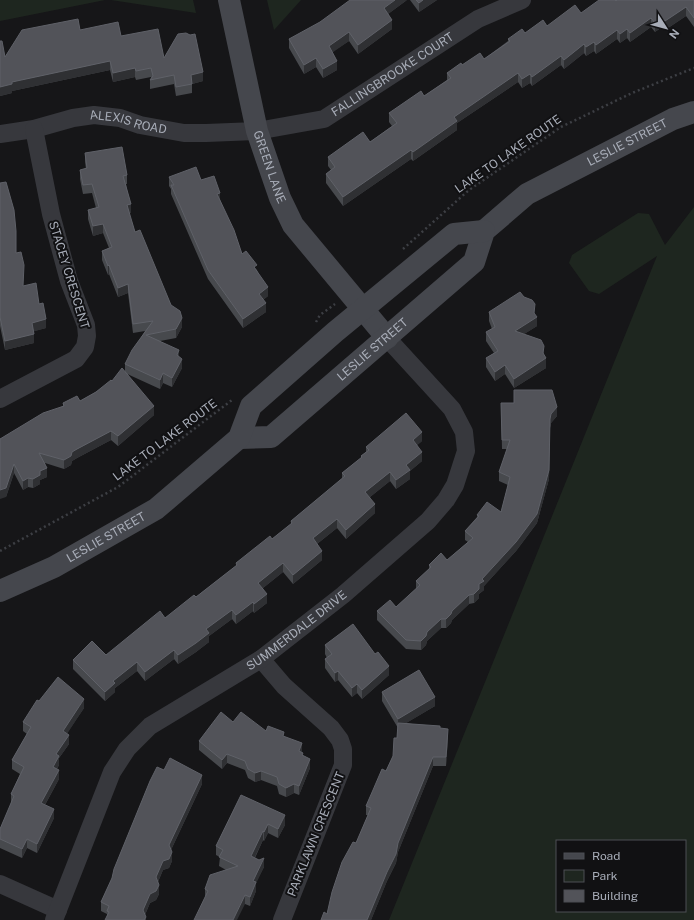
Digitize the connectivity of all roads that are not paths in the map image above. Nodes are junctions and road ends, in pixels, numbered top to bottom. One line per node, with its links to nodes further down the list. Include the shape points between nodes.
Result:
1 (229, 0): 5 (main road, GREEN LANE)
2 (522, 0): 5 (street, FALLINGBROOKE COURT, via 478,19 324,119)
3 (694, 112): 7 (main road, LESLIE STREET, via 673,119 527,194)
4 (34, 129): 5 (street, ALEXIS ROAD, via 94,115 184,133); 6 (street, ALEXIS ROAD); 10 (street, STACEY CRESCENT, via 51,214 69,281 86,325 87,336 85,347 76,359)
5 (257, 131): 8 (main road, GREEN LANE, via 280,198 293,225)
6 (0, 134)
7 (484, 231): 8 (main road, LESLIE STREET, via 454,234); 9 (main road, LESLIE STREET, via 474,262)
8 (363, 308): 9 (main road, GREEN LANE); 11 (main road, LESLIE STREET, via 251,406)
9 (387, 338): 11 (main road, LESLIE STREET, via 271,437); 13 (street, SUMMERDALE DRIVE, via 452,409 464,432 466,451 455,485 428,521 343,595)
10 (0, 399)
11 (239, 438): 12 (main road, LESLIE STREET, via 156,509 54,567)
12 (0, 591)
13 (261, 659): 15 (street, SUMMERDALE DRIVE, via 150,726 127,749 112,772); 16 (street, PARKLAWN CRESCENT, via 284,686 331,728 343,749 343,765)
14 (0, 884): 15 (street)
15 (56, 915)
16 (282, 920)

